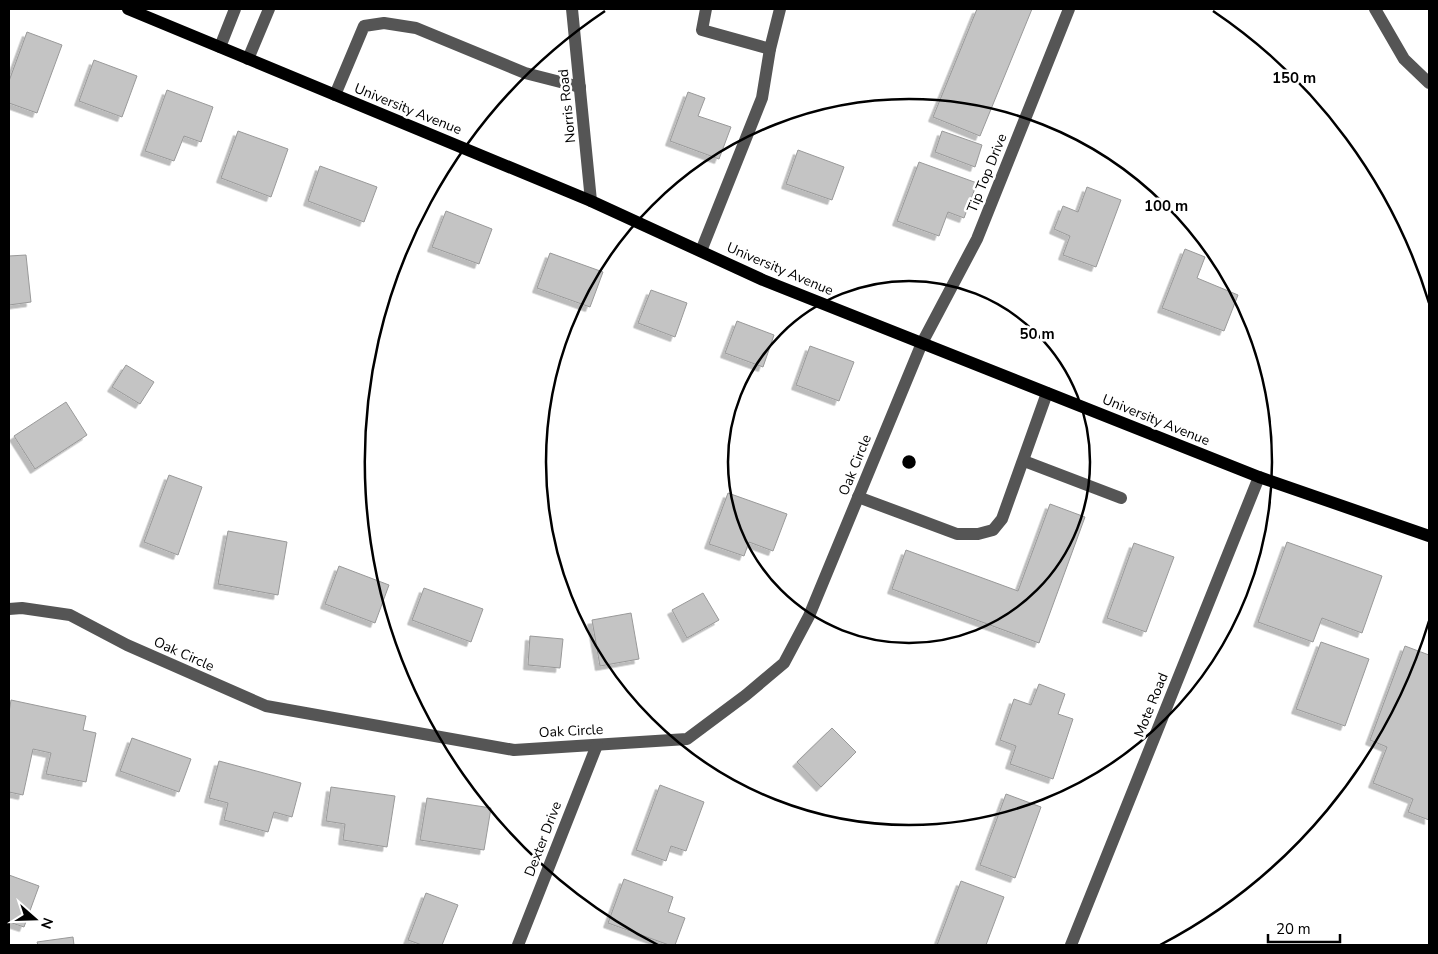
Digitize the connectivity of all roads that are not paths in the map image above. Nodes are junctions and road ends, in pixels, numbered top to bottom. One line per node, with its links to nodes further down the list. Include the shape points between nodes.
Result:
1 (128, 9): 9 (main road, University Avenue)
2 (235, 9): 10 (street)
3 (269, 9): 12 (street)
4 (572, 9): 14 (street, Norris Road)
5 (706, 9): 11 (street, via 702,30)
6 (780, 9): 11 (street)
7 (1069, 9): 18 (street, Tip Top Drive, via 977,239)
8 (1375, 9): 13 (street, via 1404,59)
9 (145, 12): 10 (main road, University Avenue)
10 (220, 48): 12 (main road, University Avenue)
11 (770, 49): 17 (street, via 762,98)
12 (248, 59): 15 (main road, University Avenue)
13 (1429, 83)
14 (580, 87): 15 (street, via 525,73 416,28 384,23 364,26); 16 (street, Norris Road)
15 (335, 95): 16 (main road, University Avenue)
16 (591, 201): 17 (main road, University Avenue)
17 (701, 251): 18 (main road, University Avenue, via 763,280)
18 (922, 343): 19 (main road, University Avenue); 22 (street, Oak Circle)
19 (1047, 393): 20 (street); 21 (main road, University Avenue)
20 (1024, 461): 22 (street, via 1002,519 993,530 978,534 957,534); 23 (street)
21 (1259, 477): 24 (main road, University Avenue); 28 (street, Mote Road)
22 (858, 497): 26 (street, Oak Circle, via 809,616 784,663 687,739)
23 (1121, 498)
24 (1429, 536)
25 (9, 608): 26 (street, Oak Circle, via 70,615 127,646 266,706 514,750)
26 (597, 745): 27 (street, Dexter Drive)
27 (518, 945)
28 (1071, 945)

